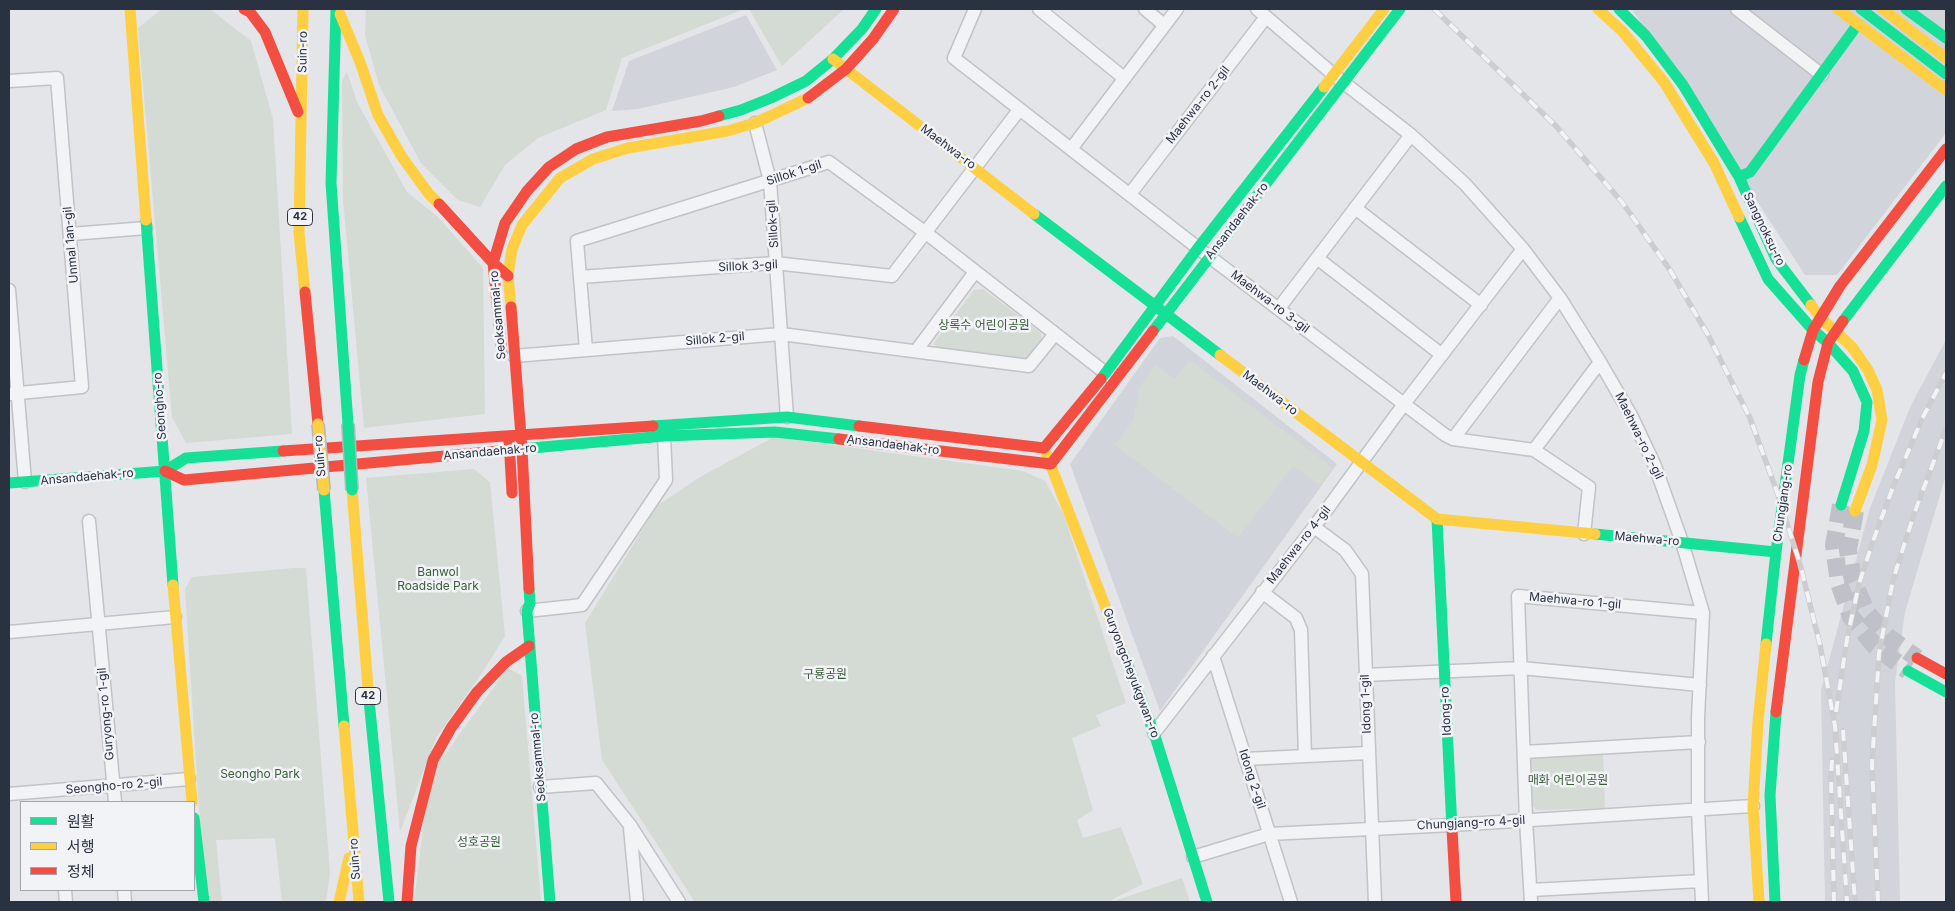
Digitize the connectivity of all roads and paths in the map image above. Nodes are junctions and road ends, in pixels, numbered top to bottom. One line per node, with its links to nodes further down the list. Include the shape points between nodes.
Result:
1 (130, 9): 45 (main road, Seongho-ro)
2 (244, 9): 34 (main road, via 265,32)
3 (303, 9): 34 (main road, Suin-ro / 42)
4 (337, 9): 52 (main road, via 378,115 402,157 429,194); 143 (main road, 42, bridge, via 331,183 374,766)
5 (876, 9): 25 (main road, Seoksammal-ro)
6 (894, 9): 26 (main road, Seoksammal-ro)
7 (975, 9): 33 (street, Maehwa-ro 3-gil, via 954,58)
8 (1039, 9): 29 (street)
9 (1145, 9): 22 (street)
10 (1177, 9): 22 (street)
11 (1384, 9): 30 (main road, Ansandaehak-ro)
12 (1400, 9): 30 (main road, Ansandaehak-ro)
13 (1598, 9): 64 (main road, Sangnoksu-ro, via 1623,32 1664,82 1714,163 1768,279)
14 (1619, 9): 40 (main road, Sangnoksu-ro, via 1646,36 1683,85)
15 (1737, 9): 28 (street)
16 (1838, 9): 21 (main road)
17 (1861, 9): 27 (main road)
18 (1883, 9): 24 (main road)
19 (1906, 9): 23 (main road)
20 (1262, 13): 30 (street, Maehwa-ro 2-gil); 43 (street, Maehwa-ro 2-gil)
21 (1858, 24): 28 (main road); 32 (main road)
22 (1164, 25): 29 (street)
23 (1946, 38)
24 (1946, 58)
25 (833, 59): 26 (main road, Maehwa-ro); 52 (main road, Seoksammal-ro, via 806,80 741,110 701,121 607,137 576,149 549,167 522,199 505,223)
26 (846, 69): 35 (main road, Seoksammal-ro, via 805,100); 39 (main road, Maehwa-ro)
27 (1946, 74)
28 (1822, 75): 40 (main road, via 1750,172)
29 (1124, 78): 38 (street)
30 (1340, 79): 36 (street, Maehwa-ro 2-gil); 48 (main road, Ansandaehak-ro); 50 (main road, Ansandaehak-ro)
31 (9, 81): 47 (street, Unmal 1an-gil, via 57,78)
32 (1946, 90)
33 (1019, 110): 38 (street, Maehwa-ro 3-gil); 39 (street)
34 (302, 123): 136 (main road, Suin-ro / 42, bridge, via 300,233)
35 (755, 123): 41 (street, Sillok-gil); 55 (main road, Seoksammal-ro, via 628,148 593,159 560,178 522,225 512,249)
36 (1411, 135): 44 (street); 49 (street, Maehwa-ro 2-gil, via 1465,184)
37 (1946, 149): 63 (main road, Chungjang-ro, via 1840,286)
38 (1071, 150): 43 (street, Maehwa-ro 3-gil)
39 (975, 168): 46 (street); 60 (main road, Maehwa-ro)
40 (1739, 177): 63 (main road, Sangnoksu-ro, via 1776,260)
41 (770, 181): 46 (street, Sillok 1-gil, via 829,162); 53 (street, Sillok-gil); 56 (street, Sillok 1-gil, via 578,241)
42 (1946, 186): 65 (main road, Chungjang-ro)
43 (1130, 194): 48 (street, Maehwa-ro 3-gil)
44 (1355, 208): 51 (street); 59 (street)
45 (146, 228): 47 (street); 88 (main road, Seongho-ro)
46 (926, 233): 53 (street, Sillok 3-gil, via 892,276); 54 (street, Sillok 1-gil)
47 (70, 234): 76 (street, Unmal 1an-gil, via 82,387)
48 (1198, 248): 50 (street, Maehwa-ro 3-gil); 60 (main road, Ansandaehak-ro)
49 (1523, 249): 58 (street, Maehwa-ro 2-gil); 59 (street, Maehwa-ro 4-gil)
50 (1210, 256): 61 (street, Maehwa-ro 3-gil); 62 (main road, Ansandaehak-ro)
51 (1317, 258): 61 (street); 71 (street)
52 (493, 263): 55 (main road); 74 (main road, Seoksammal-ro)
53 (775, 263): 56 (street, Sillok 3-gil); 66 (street, Sillok-gil)
54 (975, 272): 67 (street, Sillok 1-gil); 70 (street)
55 (508, 276): 72 (main road, Seoksammal-ro)
56 (580, 277): 69 (street, Sillok 1-gil)
57 (9, 290): 76 (street)
58 (1560, 298): 73 (street, Maehwa-ro 2-gil); 81 (street)
59 (1481, 305): 71 (street, Maehwa-ro 4-gil)
60 (1155, 306): 62 (main road, Maehwa-ro); 75 (main road, Ansandaehak-ro)
61 (1279, 308): 77 (street, Maehwa-ro 3-gil)
62 (1165, 314): 75 (main road, Ansandaehak-ro); 86 (main road, Maehwa-ro)
63 (1820, 317): 64 (main road, Chungjang-ro); 65 (main road, Sangnoksu-ro)
64 (1813, 330): 68 (main road, Sangnoksu-ro); 98 (main road, Chungjang-ro, via 1800,375)
65 (1835, 331): 68 (main road, Chungjang-ro); 92 (main road, Sangnoksu-ro, via 1852,347 1868,370 1877,390 1882,420 1872,464)
66 (781, 334): 69 (street, Sillok 2-gil); 70 (street, Sillok 2-gil); 78 (street, Sillok-gil)
67 (1055, 334): 70 (street, Sillok 2-gil, via 1029,366); 75 (street, Sillok 1-gil)
68 (1828, 343): 91 (main road, Sangnoksu-ro, via 1853,371 1867,402 1864,430); 154 (main road, Chungjang-ro, via 1818,382 1774,724 1770,794)
69 (586, 350): 72 (street, Sillok 2-gil)
70 (916, 351)
71 (1442, 355): 77 (street, Maehwa-ro 4-gil)
72 (514, 356): 79 (main road, Seoksammal-ro)
73 (1600, 362): 85 (street); 97 (street, Maehwa-ro 2-gil, via 1632,417 1655,466)
74 (503, 368)
75 (1111, 376): 82 (main road, Ansandaehak-ro); 87 (main road, Ansandaehak-ro)
76 (13, 394): 89 (street)
77 (1404, 404): 81 (street, Maehwa-ro 3-gil); 86 (street, Maehwa-ro 4-gil)
78 (787, 416): 79 (main road, Ansandaehak-ro); 82 (main road, Ansandaehak-ro)
79 (512, 431): 83 (main road, Seoksammal-ro); 84 (main road, Seoksammal-ro); 88 (main road, Ansandaehak-ro, via 186,458)
80 (664, 436): 83 (main road, Ansandaehak-ro); 87 (main road, Ansandaehak-ro, via 775,432); 100 (street, via 666,480 582,605)
81 (1453, 439): 85 (street, Maehwa-ro 3-gil)
82 (1044, 448): 87 (main road, Guryongcheyukgwan-ro)
83 (522, 449): 84 (main road, Ansandaehak-ro); 100 (main road, Seoksammal-ro, via 530,603)
84 (509, 450): 88 (main road, Ansandaehak-ro, via 184,480); 100 (main road, Seoksammal-ro, via 520,602)
85 (1534, 450): 96 (street, Maehwa-ro 3-gil, via 1589,488)
86 (1362, 462): 93 (main road, Maehwa-ro); 95 (street, Maehwa-ro 4-gil)
87 (1051, 464): 115 (main road, Guryongcheyukgwan-ro)
88 (165, 471): 89 (main road, Ansandaehak-ro); 102 (main road, Seongho-ro)
89 (25, 482): 90 (main road, Ansandaehak-ro)
90 (9, 483)
91 (1841, 505)
92 (1855, 511)
93 (1437, 519): 96 (main road, Maehwa-ro); 110 (main road, Idong-ro)
94 (89, 521): 103 (street, Guryong-ro 1-gil)
95 (1314, 527): 99 (street, Maehwa-ro 4-gil); 112 (street, Idong 1-gil, via 1345,550 1362,574)
96 (1584, 534): 97 (main road, Maehwa-ro)
97 (1682, 542): 98 (main road, Maehwa-ro); 101 (street)
98 (1776, 552): 128 (main road, Chungjang-ro, via 1758,722)
99 (1262, 592): 106 (street, Maehwa-ro 4-gil); 119 (street, via 1296,618 1301,630)
100 (527, 611): 105 (main road, Seoksammal-ro)
101 (1703, 613): 108 (street, Maehwa-ro 1-gil, via 1518,596); 113 (street)
102 (175, 617): 103 (street); 121 (main road, Seongho-ro)
103 (98, 625): 104 (street); 122 (street, Guryong-ro 1-gil)
104 (9, 632)
105 (529, 646): 123 (main road, Seoksammal-ro); 144 (main road, via 506,662 477,692 451,728 434,760 411,846)
106 (1213, 656): 115 (street, Maehwa-ro 4-gil); 120 (street, Idong 2-gil)
107 (1917, 658): 111 (main road)
108 (1521, 668): 110 (street); 113 (street); 117 (street, Maehwa-ro 1-gil)
109 (1908, 671): 114 (main road)
110 (1444, 672): 112 (street); 132 (main road, Idong-ro)
111 (1946, 674)
112 (1365, 675): 118 (street, Idong 1-gil)
113 (1700, 685): 116 (street)
114 (1946, 692)
115 (1154, 733): 137 (main road, Guryongcheyukgwan-ro)
116 (1699, 742): 117 (street); 129 (street)
117 (1524, 752): 130 (street, Maehwa-ro 1-gil)
118 (1368, 753): 119 (street); 134 (street, Idong 1-gil)
119 (1305, 756): 120 (street)
120 (1245, 759): 135 (street, Idong 2-gil)
121 (189, 779): 122 (street, Seongho-ro 2-gil); 127 (main road, Seongho-ro)
122 (113, 786): 125 (street, Seongho-ro 2-gil); 126 (street, Guryong-ro 1-gil)
123 (540, 787): 131 (street, via 596,783); 145 (main road, Seoksammal-ro)
124 (9, 794): 125 (street, Seongho-ro 2-gil)
125 (57, 796)
126 (115, 801)
127 (192, 801)
128 (1753, 806): 129 (street, Chungjang-ro 4-gil); 153 (main road, Chungjang-ro)
129 (1698, 809): 130 (street, Chungjang-ro 4-gil); 138 (street)
130 (1526, 820): 132 (street, Chungjang-ro 4-gil); 139 (street, Maehwa-ro 1-gil)
131 (630, 825): 146 (street); 147 (street)
132 (1452, 825): 134 (street, Chungjang-ro 4-gil); 151 (main road, Idong-ro)
133 (195, 826): 140 (main road)
134 (1372, 828): 135 (street, Chungjang-ro 4-gil); 150 (street, Idong 1-gil)
135 (1269, 834): 137 (street, Chungjang-ro 4-gil); 149 (street, Idong 2-gil)
136 (354, 840): 141 (main road); 142 (main road, Suin-ro / 42)
137 (1193, 857): 148 (main road, Guryongcheyukgwan-ro)
138 (1702, 881): 139 (street, Maehwa-ro 1-gil); 152 (street)
139 (1531, 896)
140 (204, 902)
141 (339, 902)
142 (358, 902)
143 (389, 902)
144 (407, 902)
145 (550, 902)
146 (636, 902)
147 (679, 902)
148 (1207, 902)
149 (1291, 902)
150 (1376, 902)
151 (1456, 902)
152 (1702, 902)
153 (1759, 902)
154 (1775, 902)

